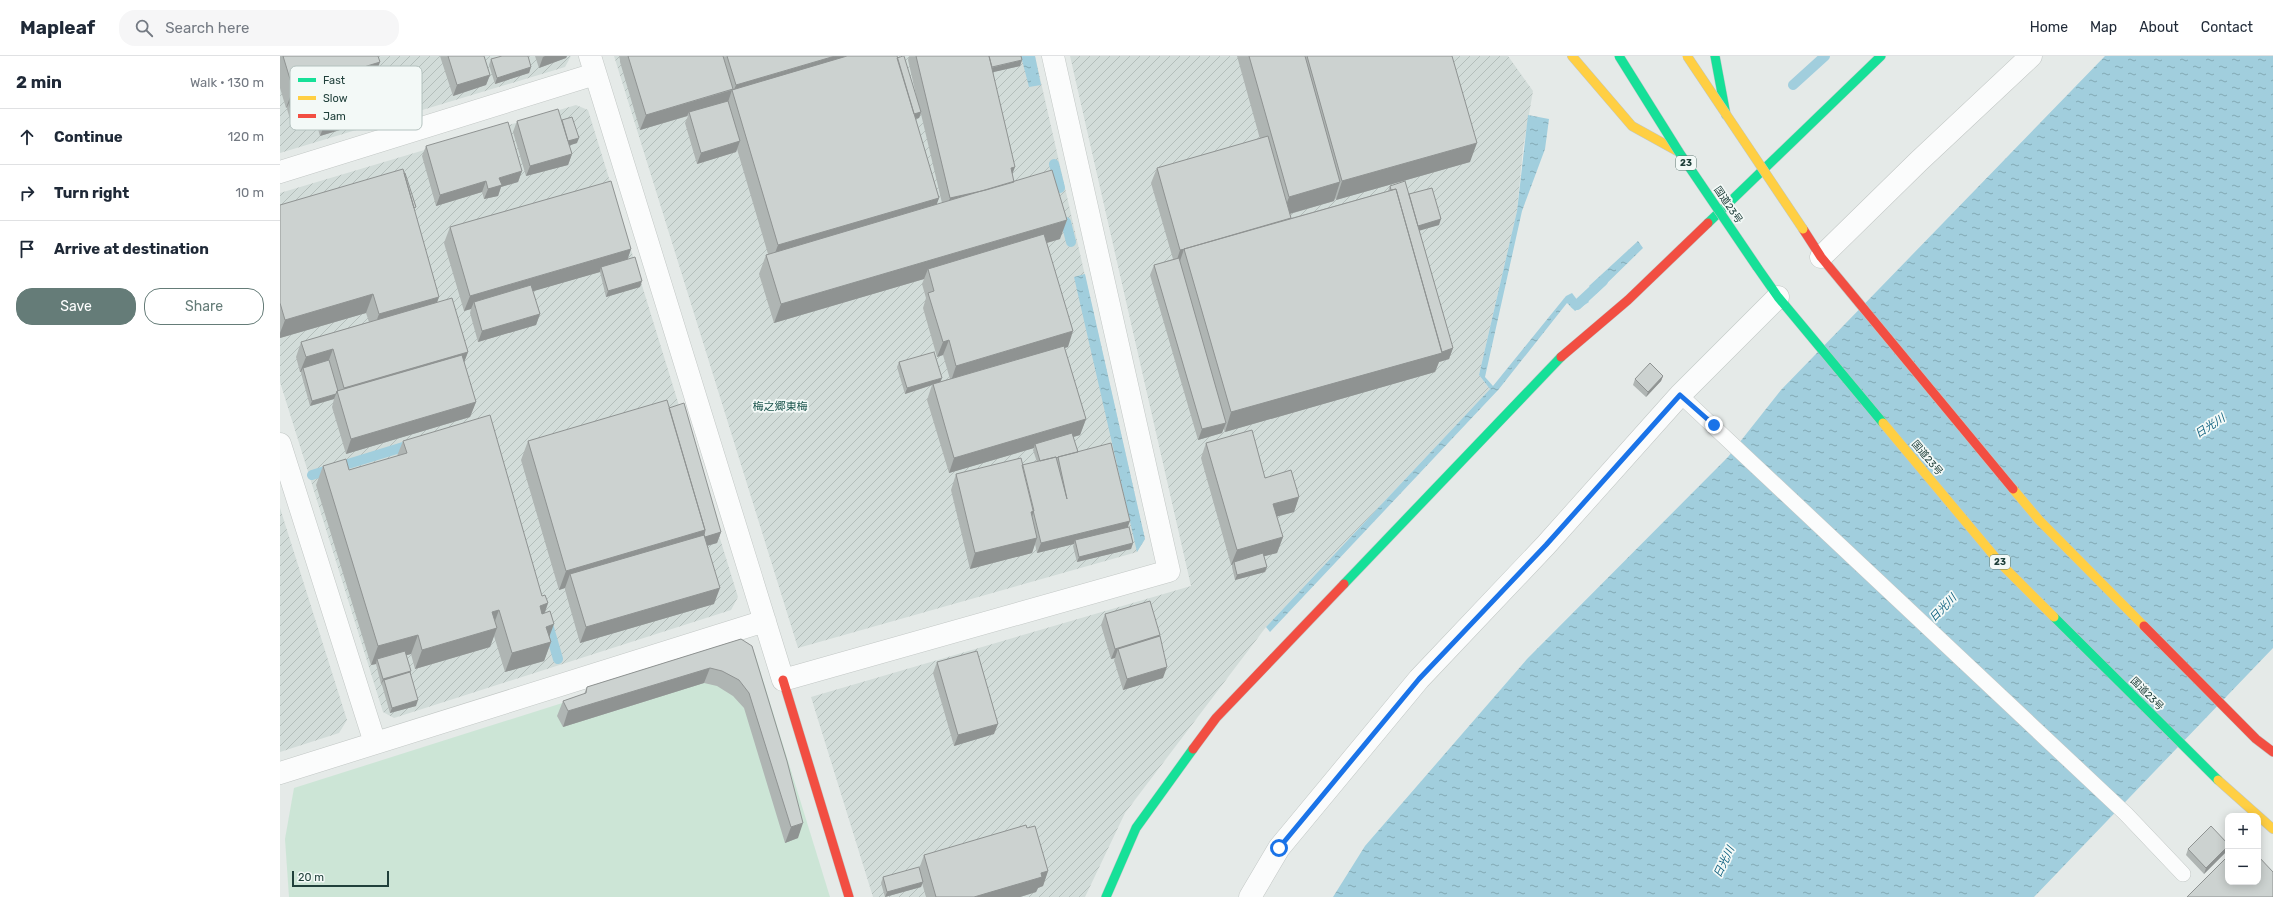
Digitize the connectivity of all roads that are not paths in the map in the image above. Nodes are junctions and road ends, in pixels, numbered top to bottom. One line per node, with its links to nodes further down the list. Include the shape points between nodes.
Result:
1 (1053, 56): 19 (street, via 1169,571)
2 (1572, 56): 12 (main road, via 1632,126)
3 (1619, 56): 12 (main road, 国道23号 / 23, bridge)
4 (1687, 56): 9 (main road, bridge)
5 (1715, 56): 9 (main road)
6 (1881, 56): 26 (main road, via 1628,300 1563,354 1216,718 1136,828)
7 (2030, 56): 14 (street)
8 (593, 65): 10 (street); 18 (street)
9 (1726, 115): 14 (main road, bridge)
10 (422, 123)
11 (403, 130): 13 (street)
12 (1679, 152): 15 (main road, 国道23号 / 23, bridge)
13 (280, 172)
14 (1821, 257): 21 (main road, via 2039,520 2256,739)
15 (1778, 297): 16 (street); 23 (main road, 国道23号 / 23, via 2000,563 2225,787)
16 (1680, 395): 24 (lane, via 2126,814); 27 (street, via 1546,545 1419,679 1279,848)
17 (280, 444): 20 (street)
18 (765, 621): 19 (street); 20 (street)
19 (783, 680): 25 (main road)
20 (375, 743): 22 (street)
21 (2273, 752)
22 (280, 773)
23 (2273, 829)
24 (2183, 874)
25 (848, 897)
26 (1106, 897)
27 (1250, 897)

